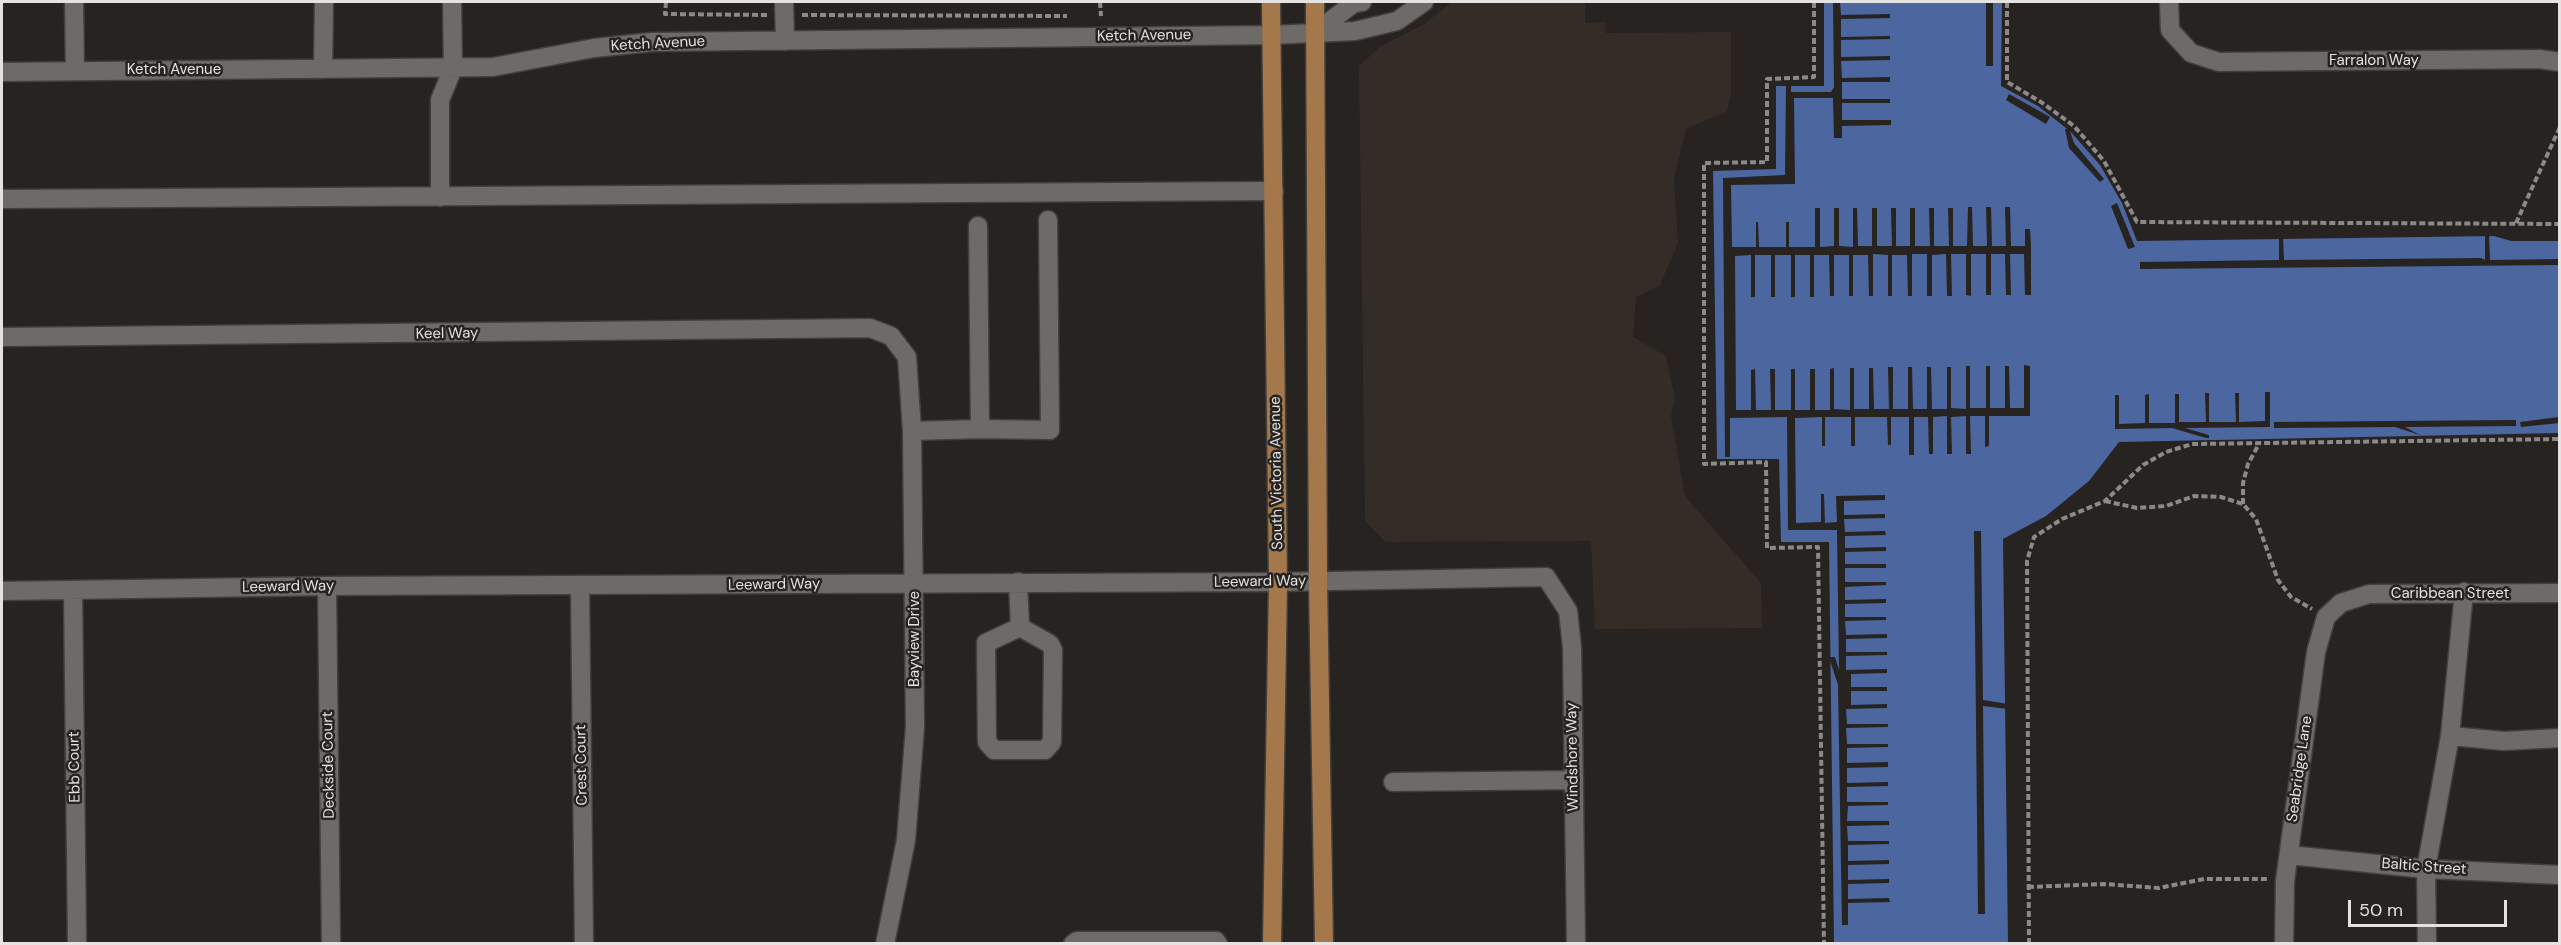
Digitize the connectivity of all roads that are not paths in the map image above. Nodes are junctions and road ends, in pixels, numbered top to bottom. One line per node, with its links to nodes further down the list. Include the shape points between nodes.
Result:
1 (74, 2): 16 (street)
2 (324, 2): 15 (street)
3 (452, 2): 14 (street)
4 (1271, 2): 11 (main road, South Victoria Avenue)
5 (1315, 2): 10 (main road)
6 (1362, 2): 10 (street, via 1354,3)
7 (1424, 2): 10 (street, Ketch Avenue, via 1397,21 1354,31)
8 (2169, 2): 13 (street, Farralon Way, via 2170,30 2191,53 2219,62)
9 (784, 8): 12 (street)
10 (1317, 31): 11 (street, Ketch Avenue); 28 (main road)
11 (1272, 35): 12 (street, Ketch Avenue); 18 (main road, South Victoria Avenue)
12 (785, 41): 14 (street, Ketch Avenue, via 652,42 594,48 493,67)
13 (2559, 62)
14 (453, 68): 15 (street, Ketch Avenue); 19 (street, via 440,100)
15 (323, 69): 16 (street, Ketch Avenue)
16 (75, 71): 17 (street, Ketch Avenue)
17 (2, 72)
18 (1274, 191): 19 (street); 30 (main road, South Victoria Avenue)
19 (440, 197): 20 (street)
20 (2, 199)
21 (1048, 220): 25 (street, via 1050,430)
22 (978, 226): 25 (street)
23 (891, 336): 24 (street, Keel Way, via 870,328); 26 (street, Bayview Drive, via 907,357)
24 (2, 337)
25 (980, 429): 26 (street)
26 (912, 431): 31 (street, Bayview Drive)
27 (1546, 577): 28 (street, Leeward Way); 42 (street, Windshore Way, via 1568,611)
28 (1318, 581): 30 (street, Leeward Way); 54 (main road)
29 (1018, 582): 30 (street, Leeward Way); 31 (street, Leeward Way); 39 (street)
30 (1278, 582): 53 (main road, South Victoria Avenue)
31 (915, 584): 33 (street, Leeward Way); 50 (street, Bayview Drive, via 913,782)
32 (327, 586): 33 (street, Leeward Way); 34 (street, Leeward Way); 48 (street, Deckside Court)
33 (580, 587): 49 (street, Crest Court)
34 (73, 590): 35 (street, Leeward Way); 47 (street, Ebb Court)
35 (2, 591)
36 (2464, 592): 37 (street, Caribbean Street); 38 (street, Caribbean Street, via 2369,594 2342,603); 40 (street)
37 (2559, 593)
38 (2326, 617): 44 (street, Seabridge Lane, via 2316,652)
39 (1020, 627): 39 (street, via 986,643 987,742 994,750 1045,750 1052,742 1053,650 1050,644)
40 (2450, 736): 41 (street, via 2504,741); 45 (street)
41 (2559, 738)
42 (1574, 780): 43 (street); 55 (street, Windshore Way)
43 (1393, 782)
44 (2289, 855): 45 (street, Baltic Street); 56 (street, Seabridge Lane)
45 (2426, 868): 46 (street, Baltic Street); 57 (street)
46 (2559, 875)
47 (77, 944)
48 (331, 944)
49 (584, 944)
50 (885, 944)
51 (1073, 944): 52 (street)
52 (1218, 944)
53 (1272, 944)
54 (1324, 944)
55 (1576, 944)
56 (2284, 944)
57 (2427, 944)

